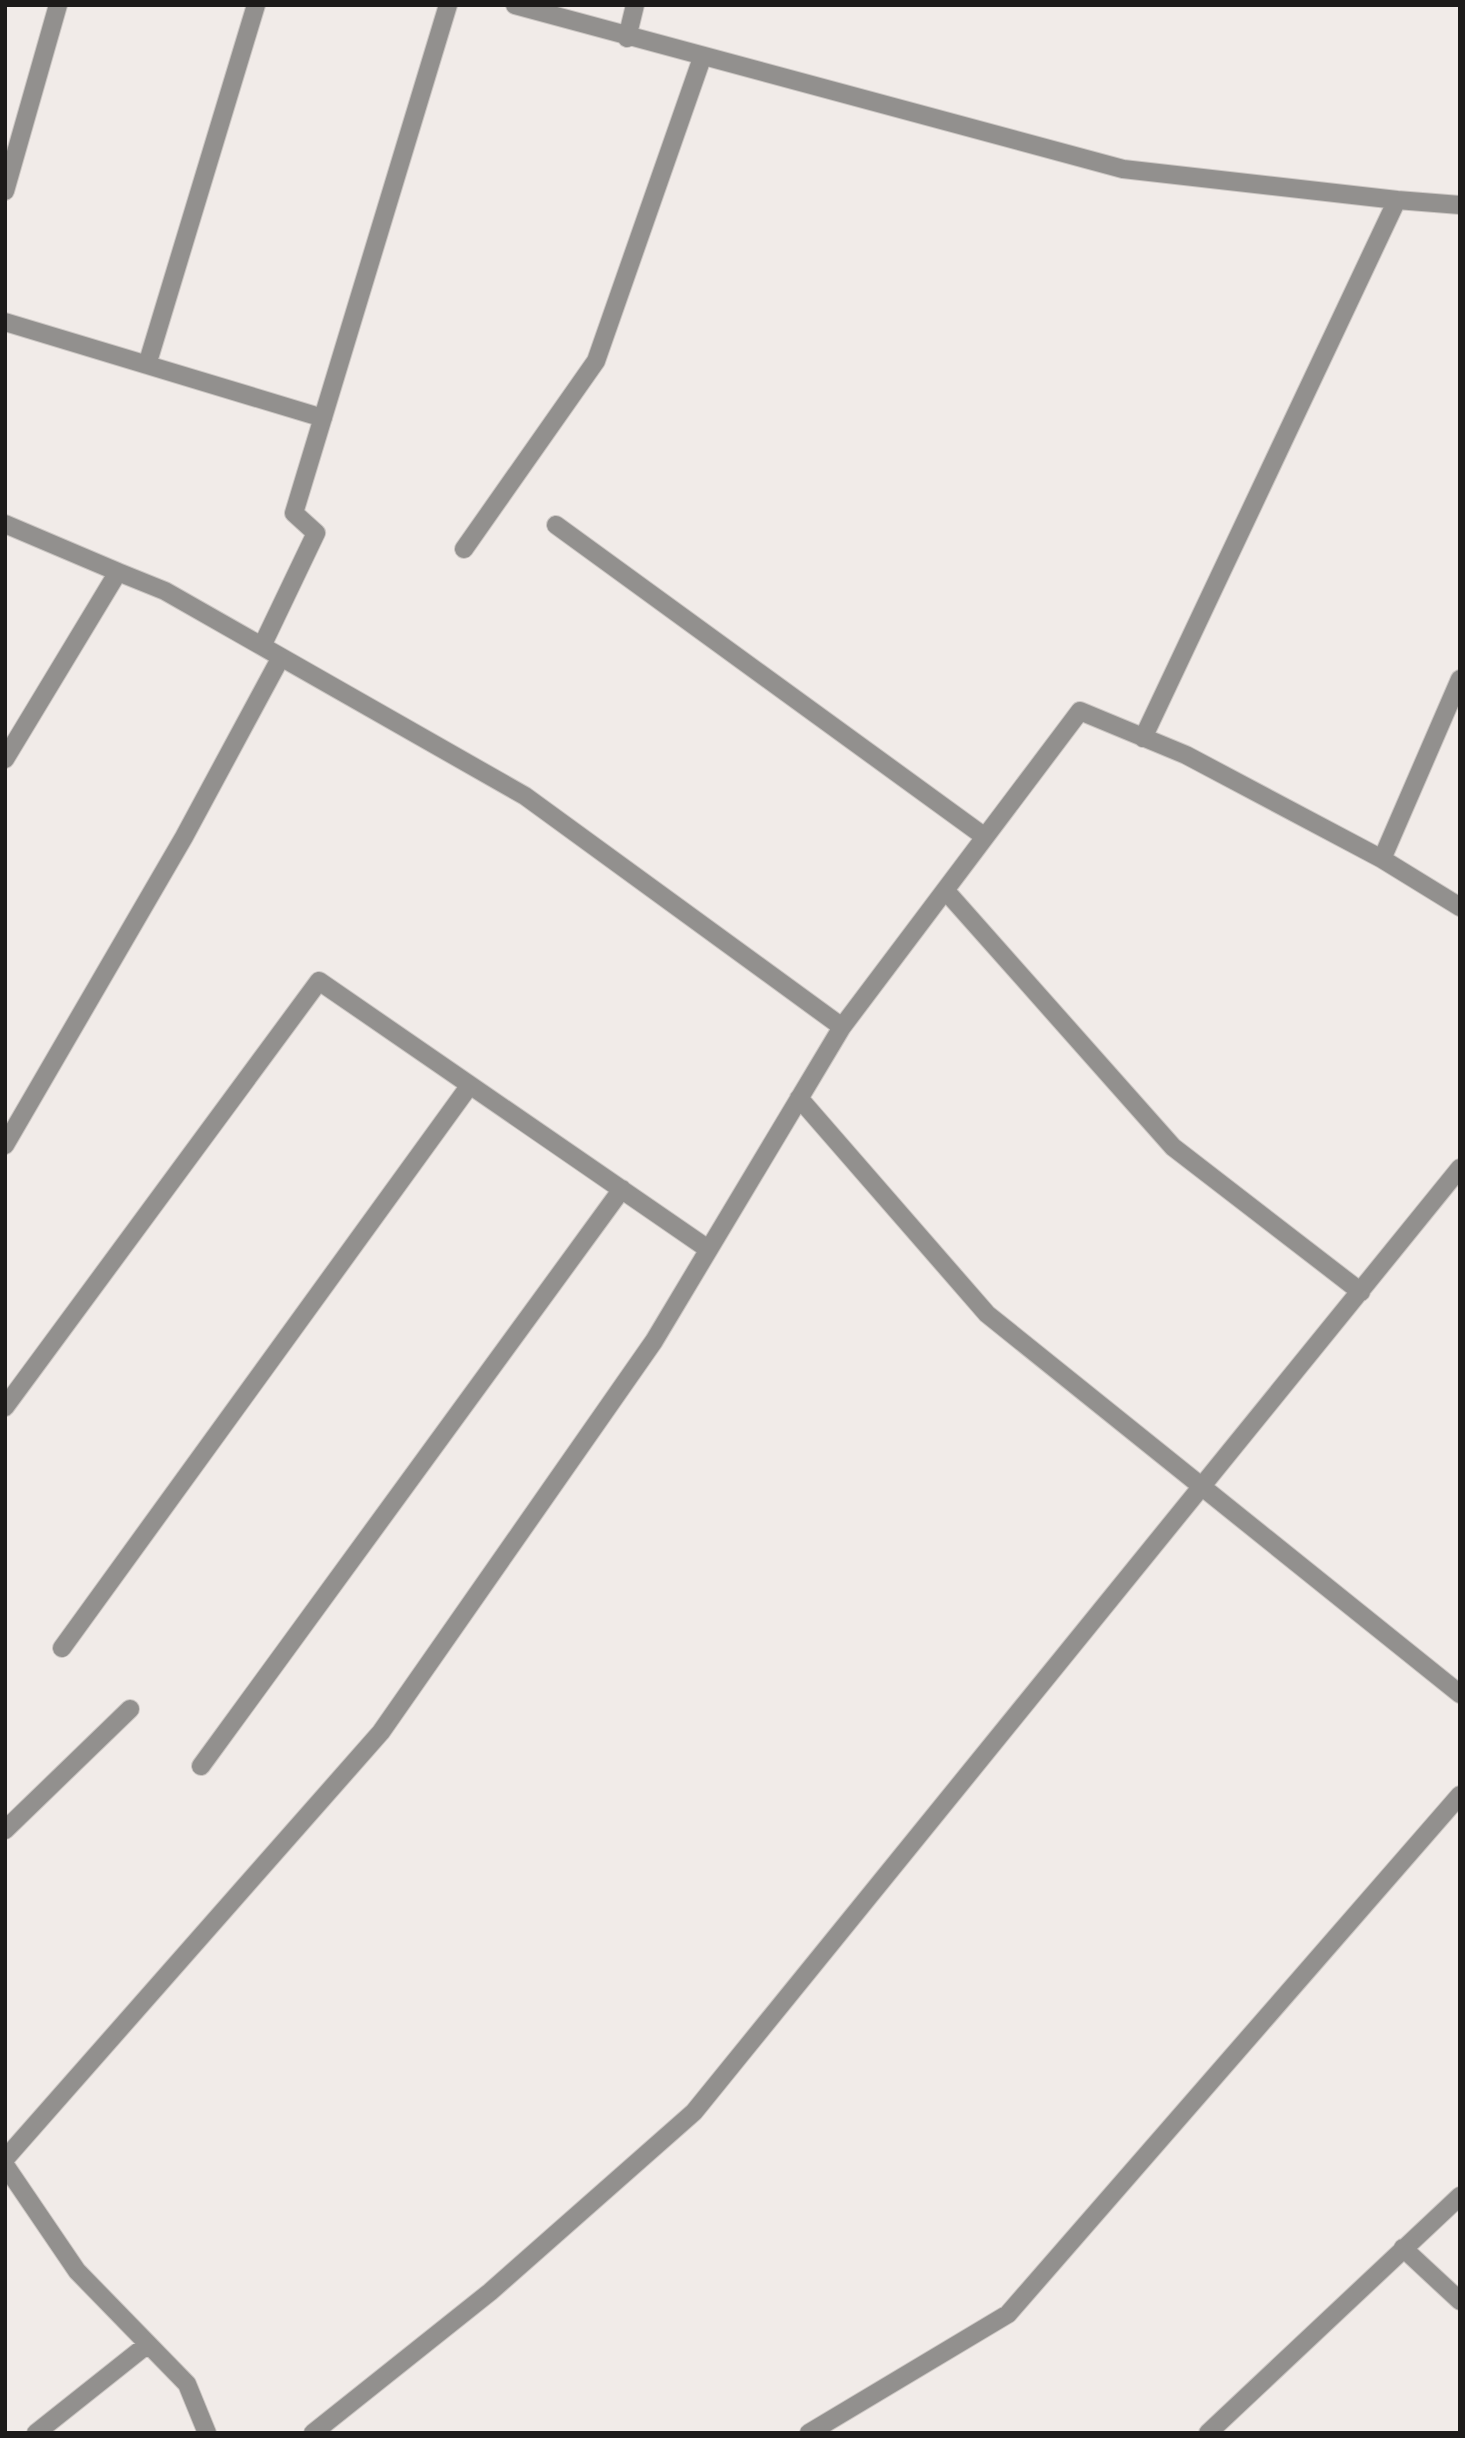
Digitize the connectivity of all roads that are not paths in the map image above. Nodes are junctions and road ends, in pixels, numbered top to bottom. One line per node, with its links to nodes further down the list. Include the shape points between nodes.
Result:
1 (58, 5): 8 (street)
2 (256, 5): 12 (street)
3 (447, 5): 13 (street)
4 (515, 5): 6 (street)
5 (635, 5): 6 (street)
6 (627, 38): 7 (street)
7 (702, 58): 9 (street, via 1123,169); 16 (street, via 596,361)
8 (5, 191)
9 (1397, 200): 10 (street); 21 (street)
10 (1460, 205)
11 (5, 322): 12 (street)
12 (147, 365): 13 (street)
13 (323, 418): 18 (street, via 294,513 316,533)
14 (5, 524): 17 (street)
15 (556, 525): 23 (street)
16 (464, 549)
17 (118, 572): 18 (street, via 165,591); 22 (street)
18 (262, 646): 19 (street)
19 (281, 657): 27 (street, via 525,796); 30 (street, via 184,837)
20 (1460, 679): 24 (street)
21 (1143, 738): 23 (street, via 1080,711); 24 (street, via 1186,755)
22 (5, 759)
23 (985, 837): 25 (street)
24 (1382, 859): 26 (street)
25 (945, 890): 27 (street); 34 (street, via 1173,1146)
26 (1460, 907)
27 (842, 1027): 29 (street)
28 (470, 1085): 32 (street); 35 (street, via 319,981); 37 (street)
29 (799, 1098): 33 (street); 36 (street, via 987,1314)
30 (5, 1145)
31 (1460, 1168): 34 (street)
32 (622, 1189): 33 (street); 40 (street)
33 (708, 1249): 43 (street, via 654,1341 381,1732)
34 (1361, 1292): 36 (street)
35 (5, 1407)
36 (1204, 1487): 38 (street); 51 (street, via 694,2112 490,2292)
37 (62, 1648)
38 (1460, 1694)
39 (130, 1709): 42 (street)
40 (201, 1766)
41 (1460, 1795): 52 (street, via 1008,2314)
42 (5, 1830)
43 (5, 2159)
44 (5, 2165): 48 (street, via 77,2271)
45 (1460, 2196): 46 (street)
46 (1403, 2248): 47 (street); 53 (street)
47 (1460, 2301)
48 (148, 2344): 49 (street); 50 (street, via 187,2384)
49 (36, 2433)
50 (207, 2433)
51 (313, 2433)
52 (809, 2433)
53 (1208, 2433)

